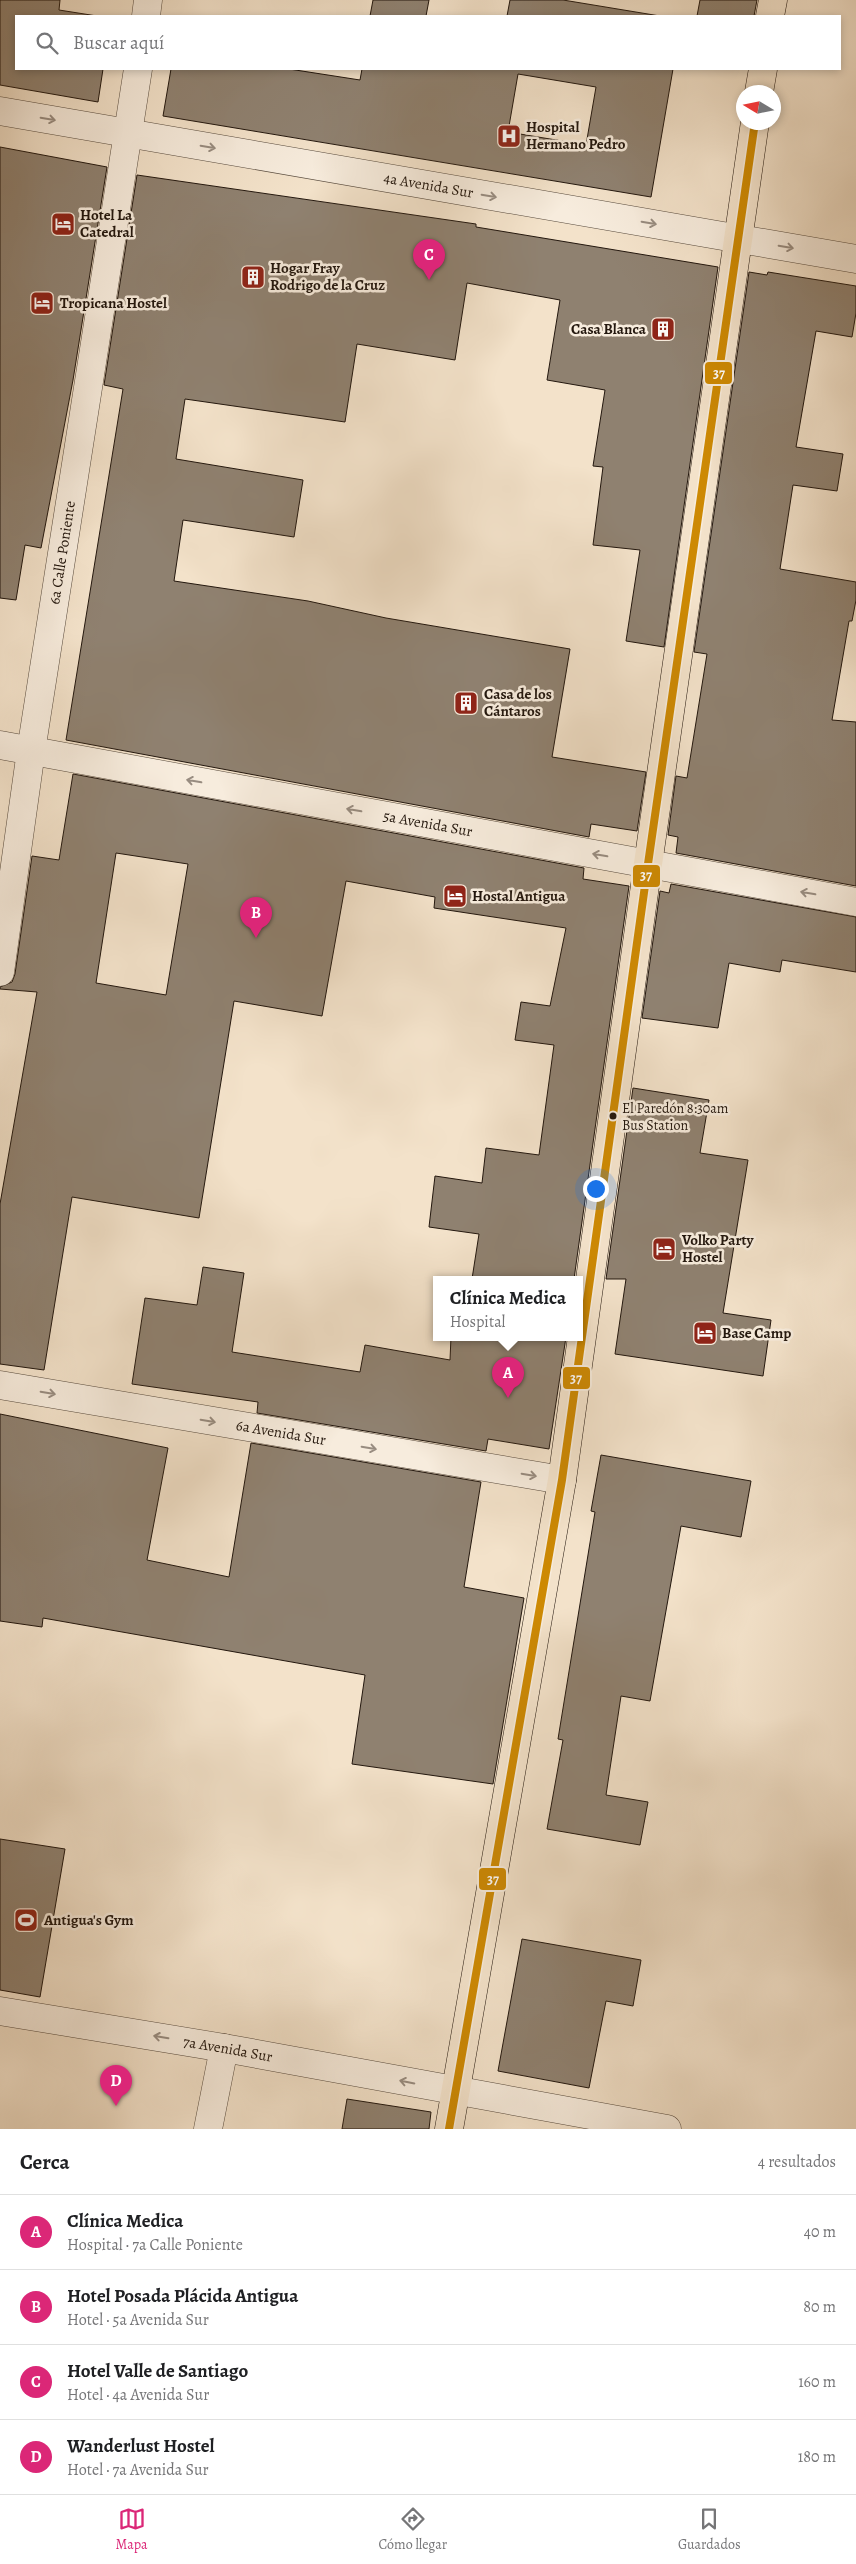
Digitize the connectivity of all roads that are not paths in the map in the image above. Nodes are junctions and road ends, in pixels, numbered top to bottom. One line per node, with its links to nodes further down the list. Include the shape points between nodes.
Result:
1 (148, 0): 3 (street)
2 (773, 0): 4 (main road)
3 (146, 15)
4 (770, 15)
5 (138, 70): 10 (street, 6a Calle Poniente)
6 (763, 70): 7 (main road)
7 (760, 85)
8 (0, 111): 10 (street, 4a Avenida Sur, one-way to 10)
9 (754, 130): 11 (main road)
10 (129, 134): 11 (street, 4a Avenida Sur, one-way to 11); 14 (street, 6a Calle Poniente)
11 (738, 238): 12 (street, 4a Avenida Sur, one-way to 12); 15 (main road)
12 (856, 259)
13 (0, 745): 14 (street, 5a Avenida Sur)
14 (31, 751): 15 (street, 5a Avenida Sur, one-way to 14); 17 (street, 6a Calle Poniente)
15 (648, 864): 16 (street, 5a Avenida Sur, one-way to 15); 18 (main road)
16 (856, 902)
17 (0, 972)
18 (583, 1330)
19 (581, 1341): 21 (main road)
20 (0, 1385): 21 (street, 6a Avenida Sur, one-way to 21)
21 (562, 1480): 24 (main road)
22 (0, 2011): 23 (street, 7a Avenida Sur, one-way to 22)
23 (224, 2048): 24 (street, 7a Avenida Sur, one-way to 23); 25 (street)
24 (455, 2091): 26 (main road); 27 (street, 7a Avenida Sur)
25 (208, 2129)
26 (449, 2129)
27 (667, 2129)

